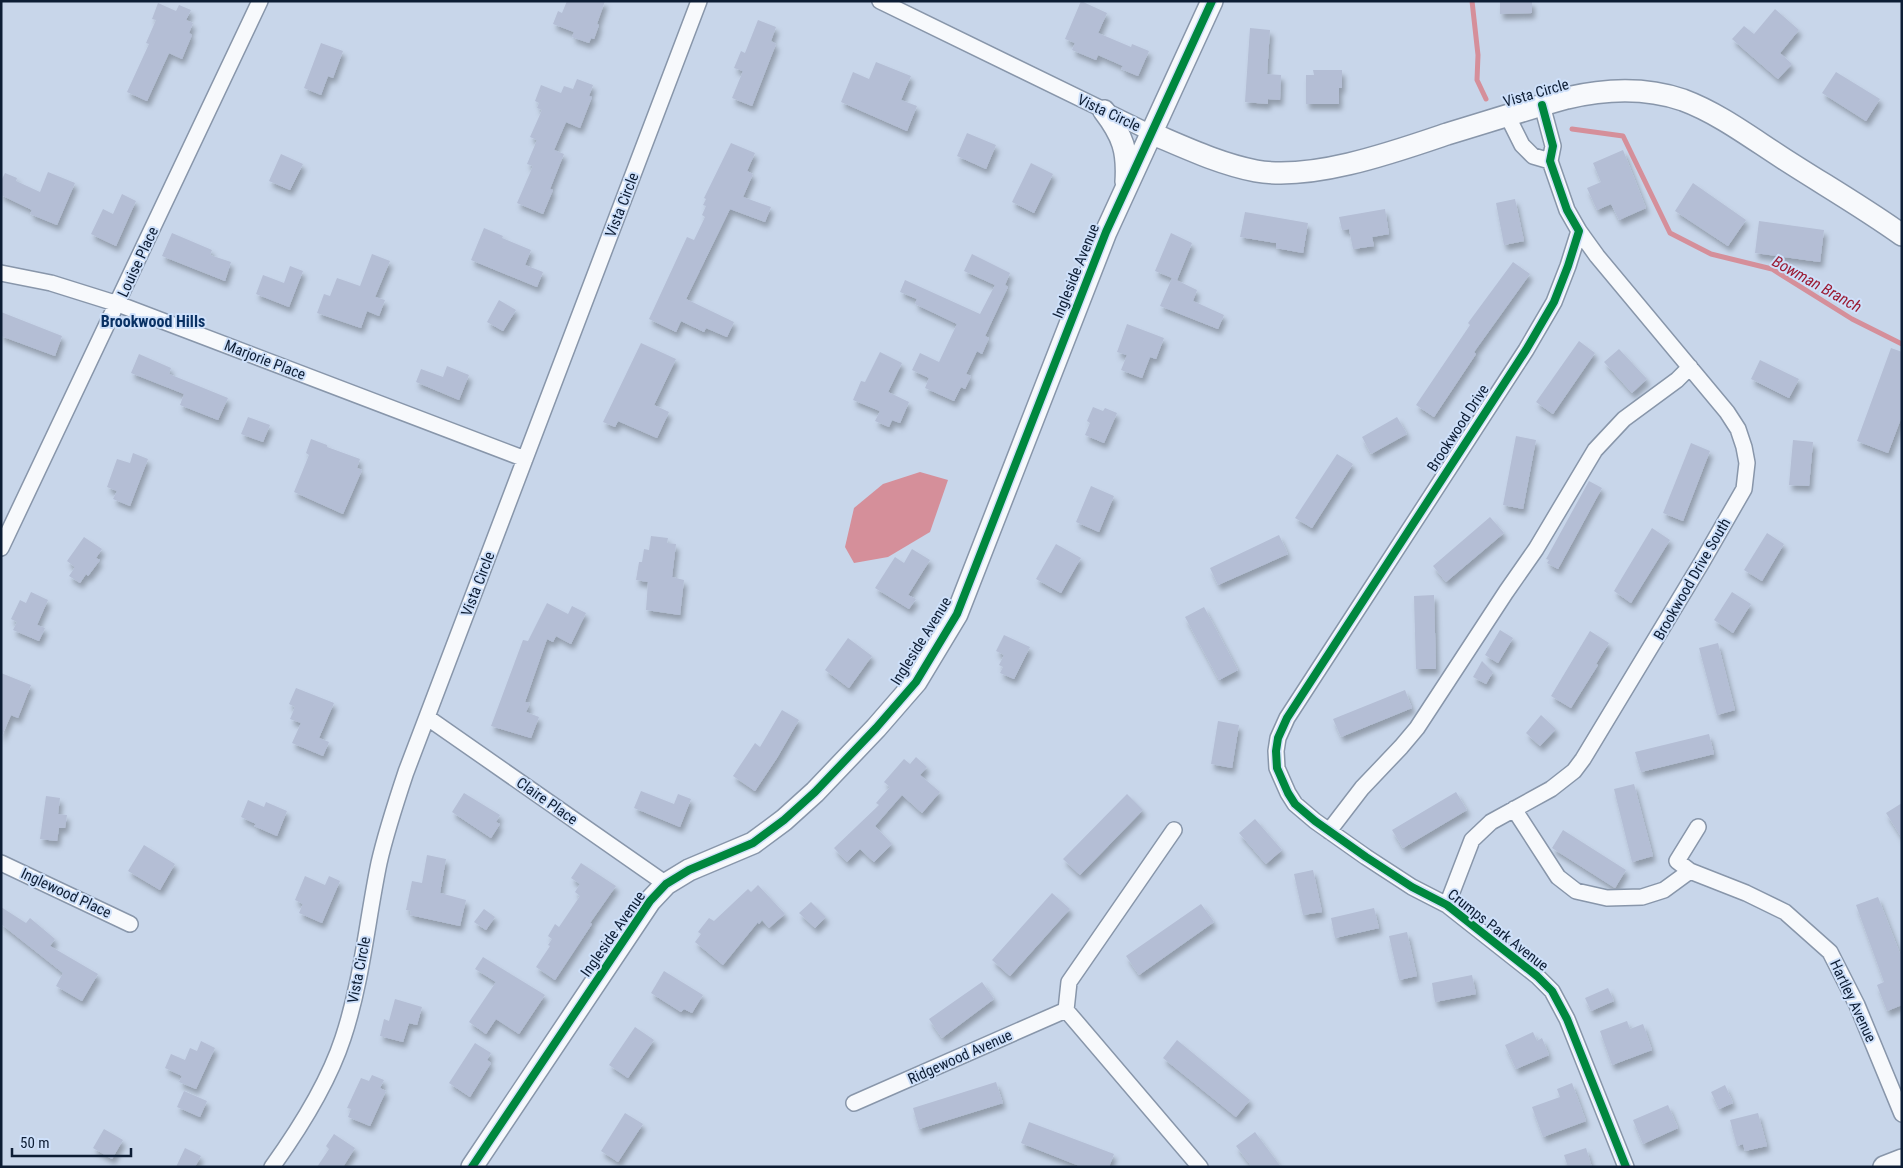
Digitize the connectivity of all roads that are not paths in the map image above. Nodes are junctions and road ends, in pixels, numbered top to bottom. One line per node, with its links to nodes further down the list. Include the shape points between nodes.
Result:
1 (260, 1): 14 (street, Louise Place)
2 (699, 1): 16 (street, Vista Circle)
3 (880, 1): 6 (street, Vista Circle)
4 (1212, 1): 8 (street, Ingleside Avenue)
5 (1542, 105): 7 (street, Vista Circle); 9 (street, via 1553,146); 12 (street, Vista Circle, via 1595,91 1654,93 1682,100 1739,130)
6 (1104, 111): 8 (street, Vista Circle); 10 (street, via 1117,128 1128,160)
7 (1507, 115): 8 (street, Vista Circle, via 1394,152 1323,170 1289,172 1256,171 1205,156); 9 (street, via 1522,146 1533,156)
8 (1153, 134): 10 (street, Ingleside Avenue)
9 (1550, 161): 11 (street, via 1567,210)
10 (1126, 187): 26 (street, Ingleside Avenue, via 957,614 916,682 815,792 784,820 753,843 689,870)
11 (1579, 232): 15 (street, Brookwood Drive South); 19 (street, Brookwood Drive, via 1549,310 1526,350 1297,701)
12 (1902, 235)
13 (1, 273): 14 (street, Marjorie Place, via 51,283)
14 (118, 304): 16 (street, Marjorie Place); 17 (street, Louise Place)
15 (1690, 368): 20 (street, Brookwood Drive South, via 1728,412 1738,429 1746,463 1744,488 1583,760 1551,789); 23 (street, via 1624,419 1595,450 1536,549 1417,728 1362,788)
16 (525, 459): 18 (street, Vista Circle)
17 (1, 548)
18 (428, 718): 26 (street, Claire Place); 33 (street, Vista Circle, via 406,772 382,854 343,1039 325,1083)
19 (1277, 746): 23 (street, Crumps Park Avenue, via 1277,768 1288,793 1296,804)
20 (1514, 809): 25 (street, via 1558,877 1576,891 1607,898 1642,898 1664,890); 27 (street, Brookwood Drive South, via 1491,822 1472,840)
21 (1698, 827): 25 (street, via 1677,861)
22 (1174, 830): 29 (street, via 1069,982)
23 (1329, 831): 27 (street, Crumps Park Avenue)
24 (1, 863): 28 (street, Inglewood Place)
25 (1690, 871): 31 (street, Hartley Avenue, via 1784,912 1830,952 1857,1005)
26 (666, 884): 34 (street, Ingleside Avenue, via 650,902)
27 (1447, 905): 36 (street, Crumps Park Avenue, via 1552,991 1567,1019)
28 (130, 924)
29 (1066, 1010): 30 (street, Ridgewood Avenue); 35 (street)
30 (854, 1103)
31 (1902, 1114)
32 (1902, 1160): 37 (street)
33 (272, 1167)
34 (472, 1167)
35 (1200, 1167)
36 (1626, 1167)
37 (1884, 1167)

